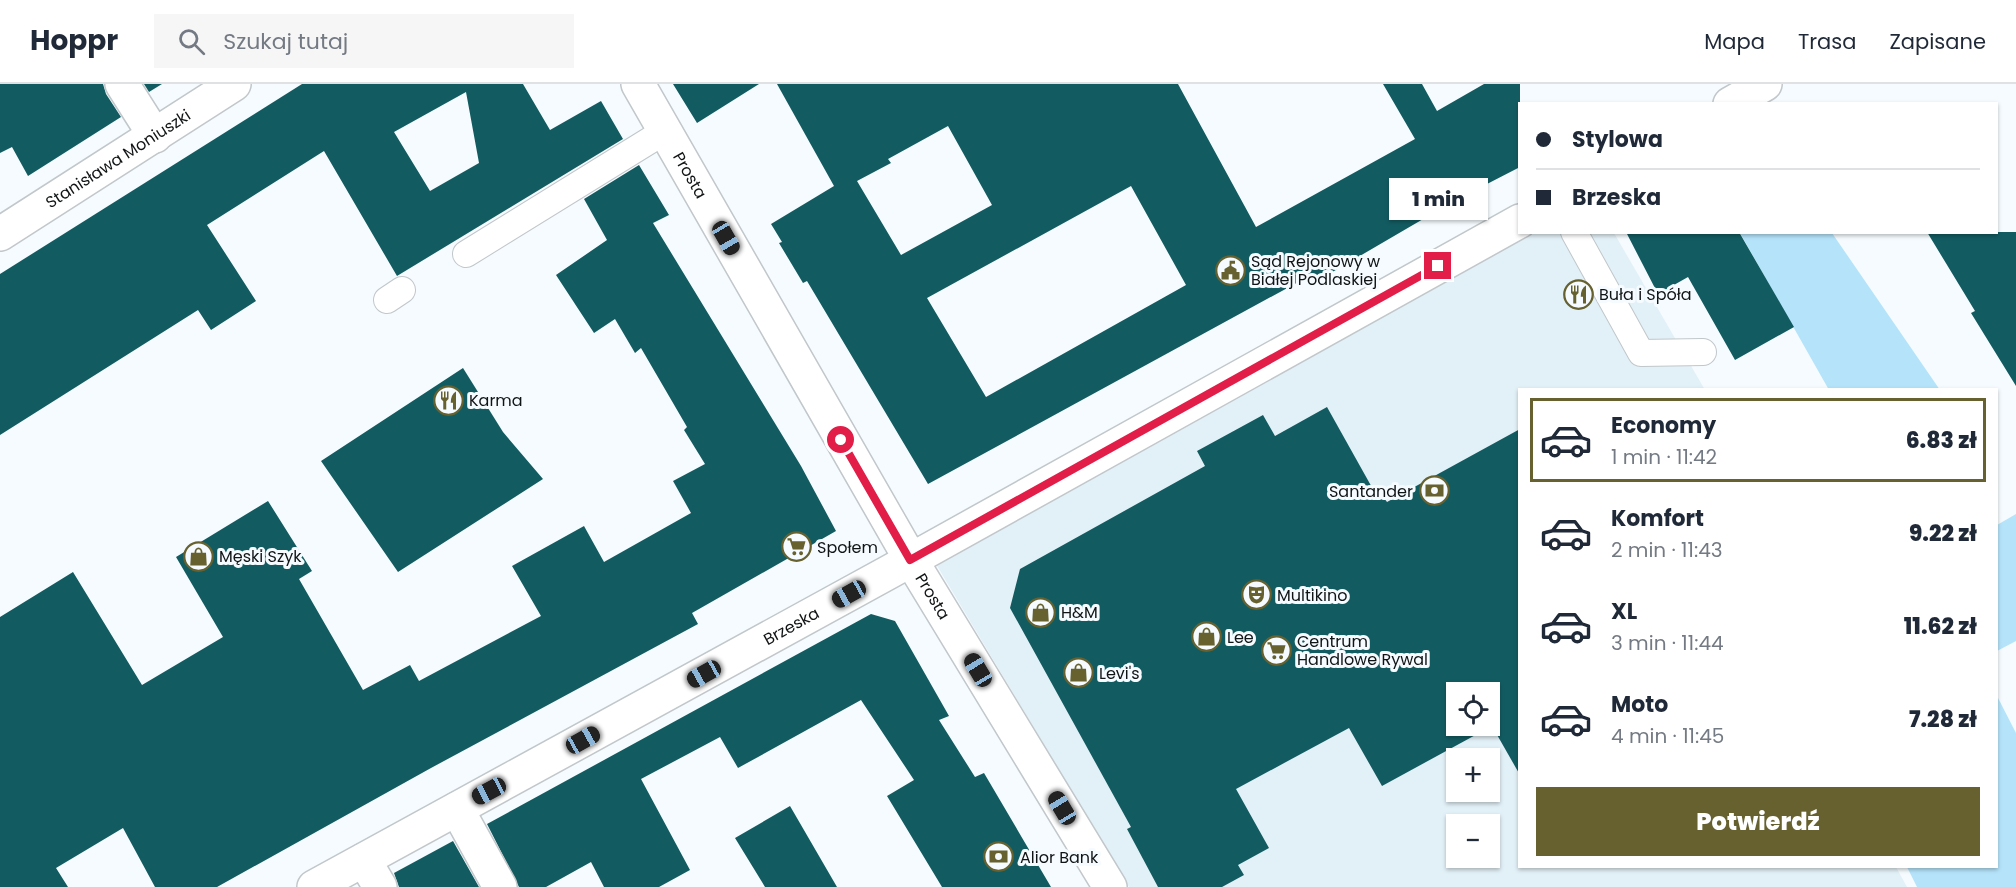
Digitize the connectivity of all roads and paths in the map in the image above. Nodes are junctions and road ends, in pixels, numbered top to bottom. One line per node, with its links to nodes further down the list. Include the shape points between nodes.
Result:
1 (122, 84): 7 (street)
2 (234, 84): 7 (street, Stanisława Moniuszki)
3 (638, 84): 6 (street, Prosta)
4 (1765, 84): 5 (street)
5 (1734, 102)
6 (664, 131): 11 (lane); 13 (street, Prosta)
7 (155, 136): 9 (street, Stanisława Moniuszki)
8 (1518, 222): 13 (street, Brzeska)
9 (0, 234)
10 (1575, 234): 12 (lane, via 1641,353)
11 (466, 254)
12 (1702, 352)
13 (910, 560): 14 (street, Brzeska); 18 (street, Prosta)
14 (458, 809): 15 (street, Brzeska); 17 (street)
15 (372, 874): 16 (street, Brzeska)
16 (314, 887)
17 (500, 887)
18 (1110, 887)

